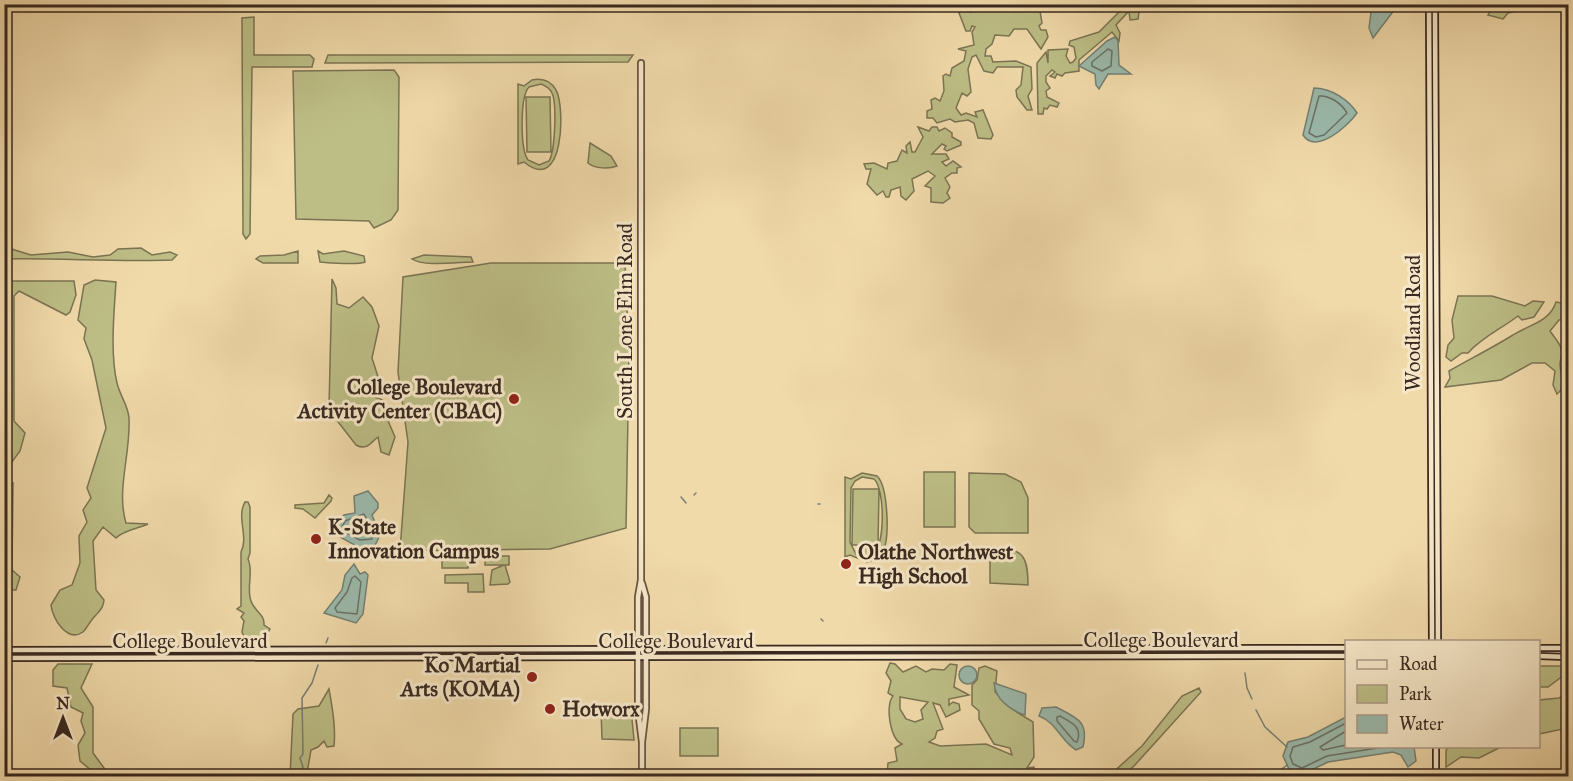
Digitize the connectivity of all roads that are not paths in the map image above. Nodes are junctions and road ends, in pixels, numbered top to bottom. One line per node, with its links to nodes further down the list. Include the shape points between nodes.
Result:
1 (1429, 4): 5 (main road, Woodland Road)
2 (1435, 4): 6 (main road, Woodland Road)
3 (641, 63): 4 (main road, South Lone Elm Road)
4 (641, 580): 11 (main road, South Lone Elm Road); 12 (main road, South Lone Elm Road, via 646,597)
5 (1432, 640)
6 (1438, 640)
7 (1345, 648): 12 (main road, College Boulevard)
8 (1540, 648): 9 (main road)
9 (1569, 648)
10 (4, 650): 11 (main road, College Boulevard)
11 (638, 650): 12 (main road, College Boulevard); 15 (main road, South Lone Elm Road)
12 (646, 650): 16 (main road, South Lone Elm Road)
13 (1345, 656): 16 (main road, College Boulevard)
14 (1540, 656): 17 (main road)
15 (638, 657): 16 (main road, College Boulevard); 18 (main road, College Boulevard); 19 (main road, South Lone Elm Road)
16 (646, 657): 19 (main road, South Lone Elm Road)
17 (1569, 657)
18 (4, 658)
19 (642, 742): 21 (main road, South Lone Elm Road)
20 (1436, 748): 22 (main road)
21 (642, 777)
22 (1436, 777)

